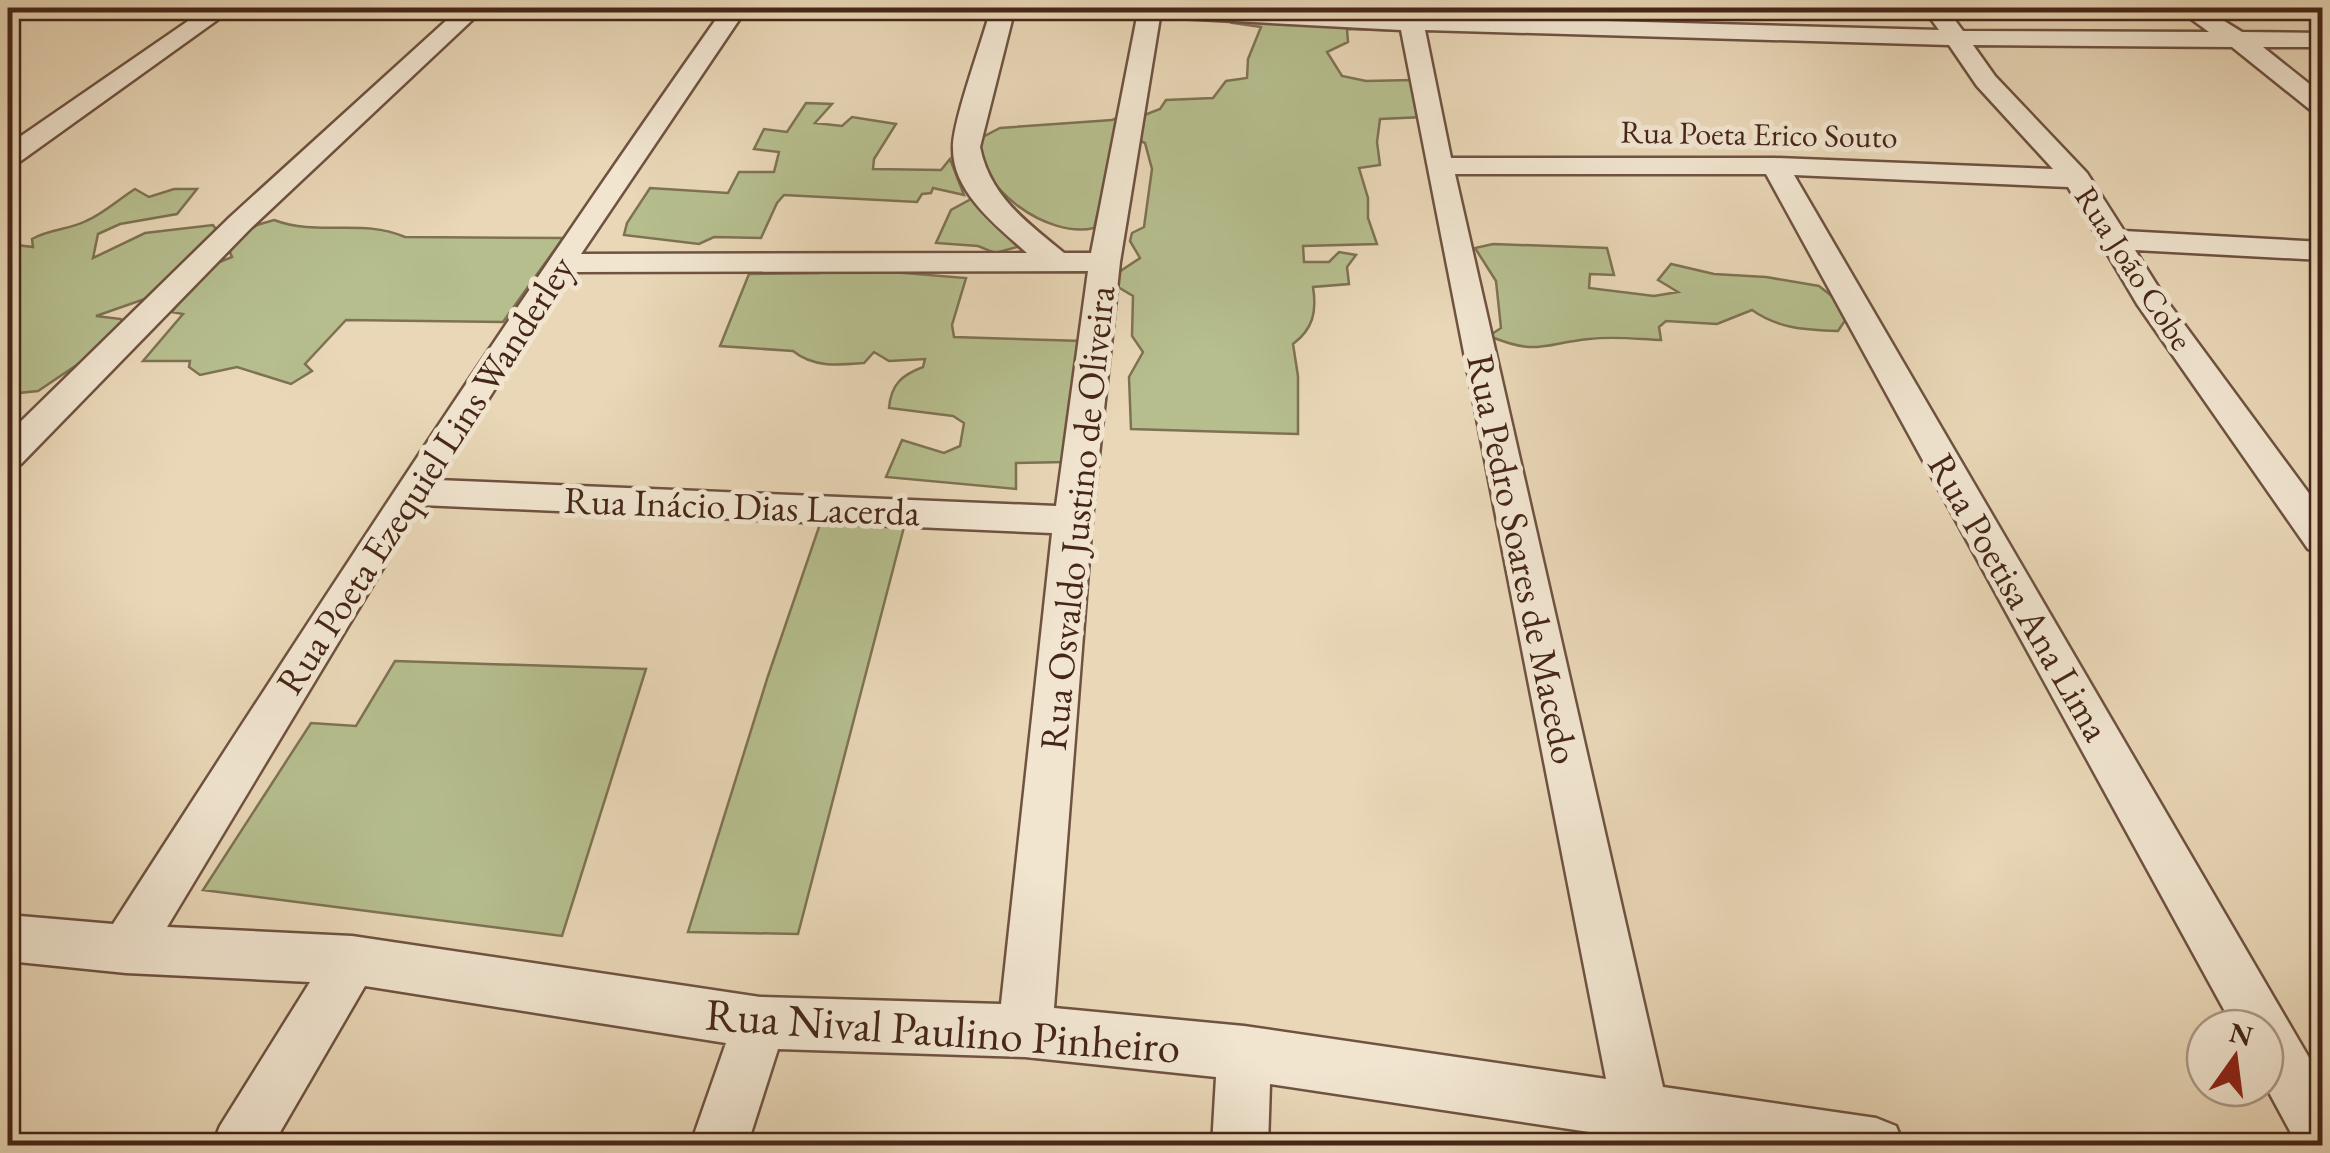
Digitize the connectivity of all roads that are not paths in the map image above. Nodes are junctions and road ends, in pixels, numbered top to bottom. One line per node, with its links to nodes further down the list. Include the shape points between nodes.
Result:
1 (222, 8): 14 (street)
2 (473, 8): 23 (street, via 240,224)
3 (734, 8): 22 (street, Rua Poeta Ezequiel Lins Wanderley)
4 (954, 8): 5 (street)
5 (1003, 8): 8 (street); 20 (street, via 966,147 968,169 979,190)
6 (1237, 8): 9 (street)
7 (2188, 8): 12 (street)
8 (1150, 9): 9 (street); 21 (street, Rua Osvaldo Justino de Oliveira)
9 (1410, 15): 10 (street); 15 (street, Rua Pedro Soares de Macedo)
10 (1688, 20): 11 (street)
11 (1949, 25): 12 (street); 17 (street, Rua João Cobe, via 1986,81)
12 (2234, 38): 13 (street)
13 (2322, 106)
14 (8, 157)
15 (1439, 166): 16 (street, Rua Poeta Erico Souto); 35 (street, Rua Pedro Soares de Macedo)
16 (1775, 166): 17 (street, Rua Poeta Erico Souto); 30 (street, Rua Poetisa Ana Lima)
17 (2077, 179): 18 (street, Rua João Cobe)
18 (2116, 240): 19 (street); 26 (street, Rua João Cobe, via 2153,304)
19 (2322, 251)
20 (1056, 262): 21 (street); 22 (street)
21 (1105, 262): 25 (street, Rua Osvaldo Justino de Oliveira)
22 (559, 263): 24 (street, Rua Poeta Ezequiel Lins Wanderley)
23 (8, 455)
24 (410, 492): 25 (street, Rua Inácio Dias Lacerda); 28 (street, Rua Poeta Ezequiel Lins Wanderley)
25 (1073, 520): 32 (street, Rua Osvaldo Justino de Oliveira)
26 (2322, 539)
27 (8, 938): 28 (street, Rua Nival Paulino Pinheiro)
28 (126, 949): 29 (street, Rua Nival Paulino Pinheiro)
29 (352, 960): 31 (street, Rua Nival Paulino Pinheiro); 37 (street)
30 (2252, 1008)
31 (760, 1023): 32 (street, Rua Nival Paulino Pinheiro); 38 (street)
32 (1026, 1032): 33 (street, Rua Nival Paulino Pinheiro)
33 (1244, 1054): 35 (street, Rua Nival Paulino Pinheiro); 39 (street)
34 (2285, 1067): 36 (street, Rua Poetisa Ana Lima)
35 (1640, 1110): 40 (street, Rua Nival Paulino Pinheiro)
36 (2322, 1133)
37 (240, 1146)
38 (718, 1146)
39 (1240, 1146)
40 (1876, 1146)

